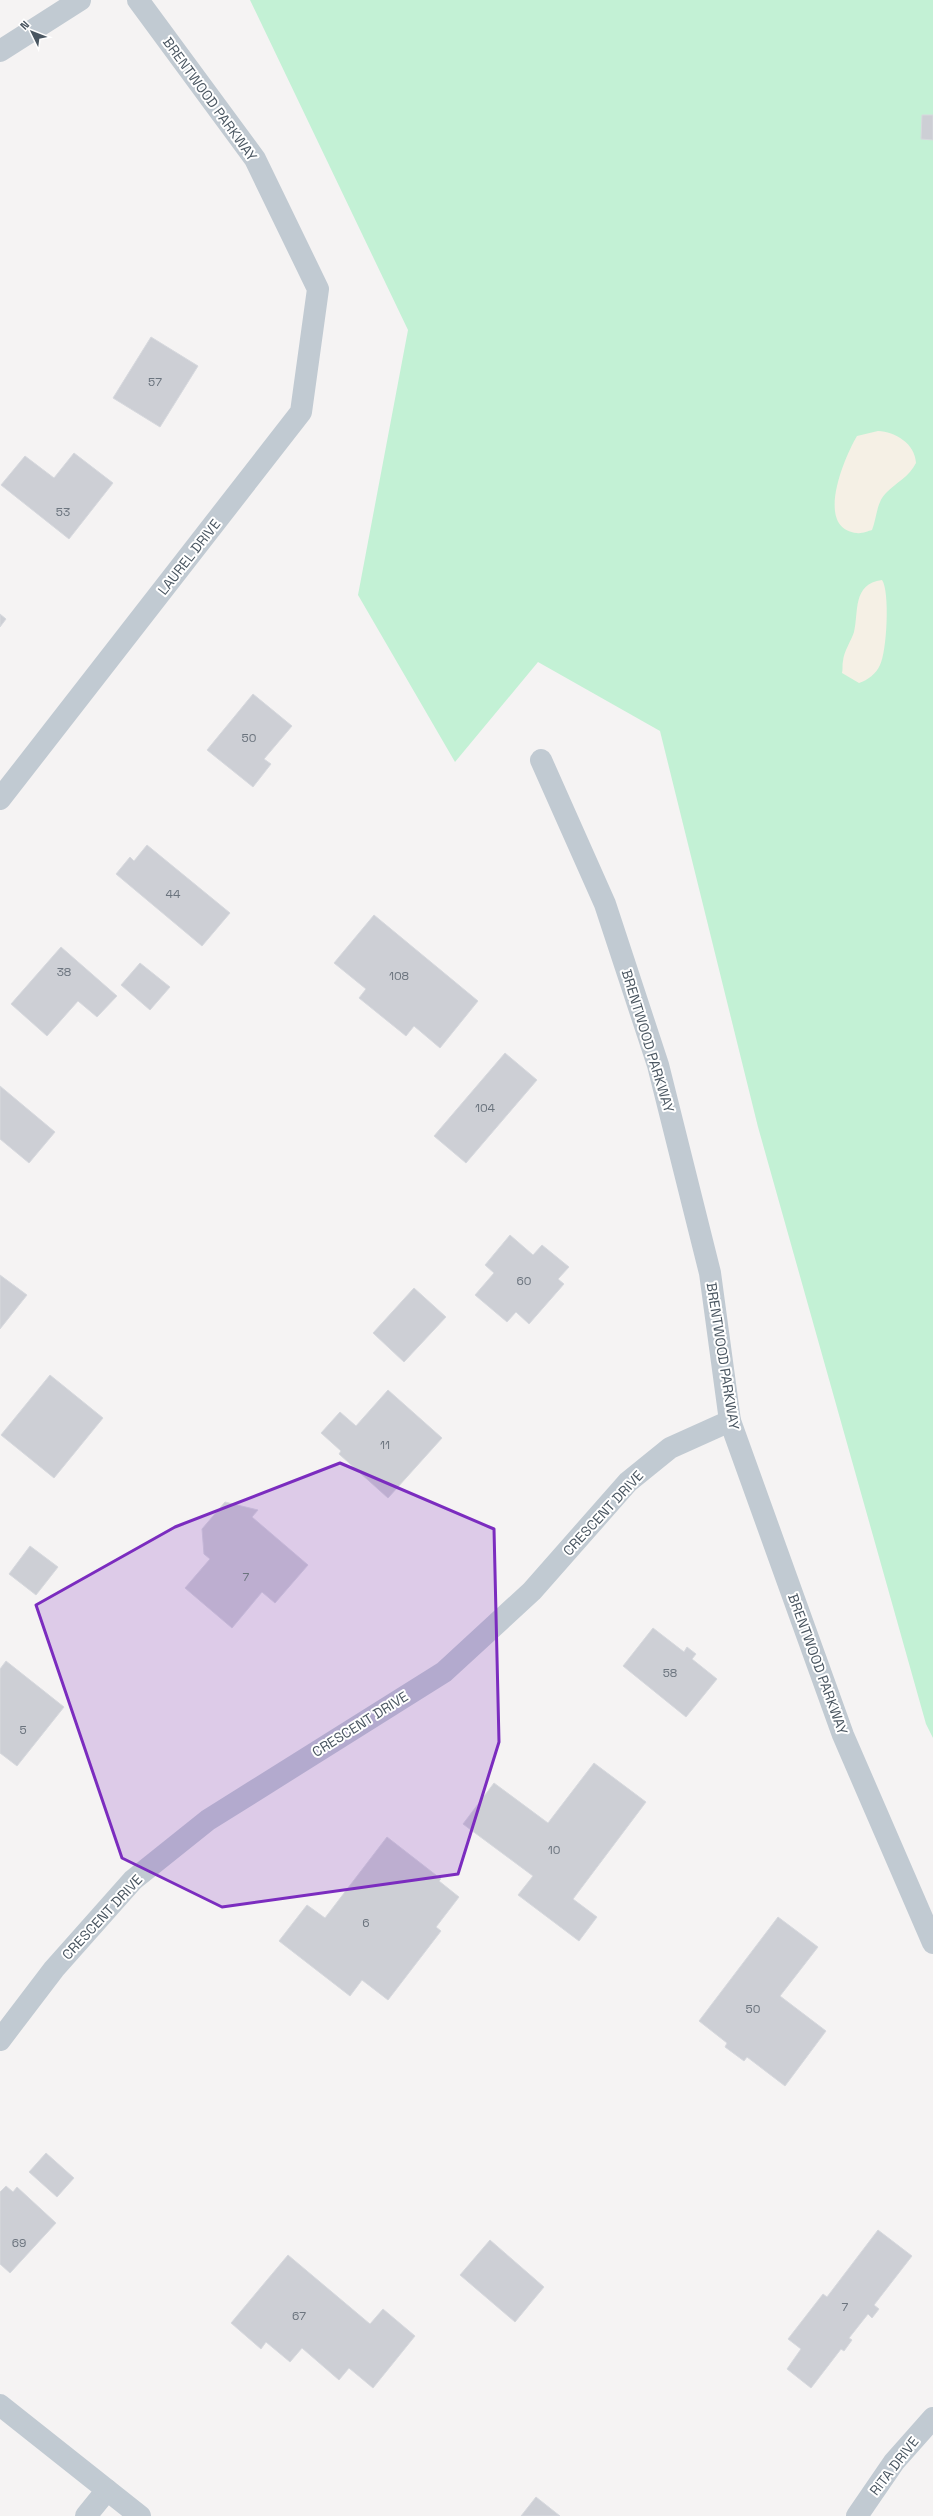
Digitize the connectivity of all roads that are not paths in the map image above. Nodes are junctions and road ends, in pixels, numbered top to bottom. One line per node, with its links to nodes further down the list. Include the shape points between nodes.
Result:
1 (80, 0): 3 (street)
2 (138, 0): 4 (street, BRENTWOOD PARKWAY, via 255,159)
3 (0, 51)
4 (318, 289): 6 (street, LAUREL DRIVE, via 301,412)
5 (541, 760): 7 (street, BRENTWOOD PARKWAY, via 605,904 658,1065 710,1273)
6 (0, 799)
7 (730, 1421): 8 (street, BRENTWOOD PARKWAY, via 843,1735); 9 (street, CRESCENT DRIVE, via 670,1448 628,1482 532,1591 444,1672 208,1820 133,1880 54,1969)
8 (933, 1943)
9 (0, 2040)
10 (0, 2405): 12 (street)
11 (933, 2418): 15 (street, RITA DRIVE, via 894,2462)
12 (107, 2490): 13 (street); 14 (street)
13 (86, 2516)
14 (140, 2516)
15 (857, 2516)

